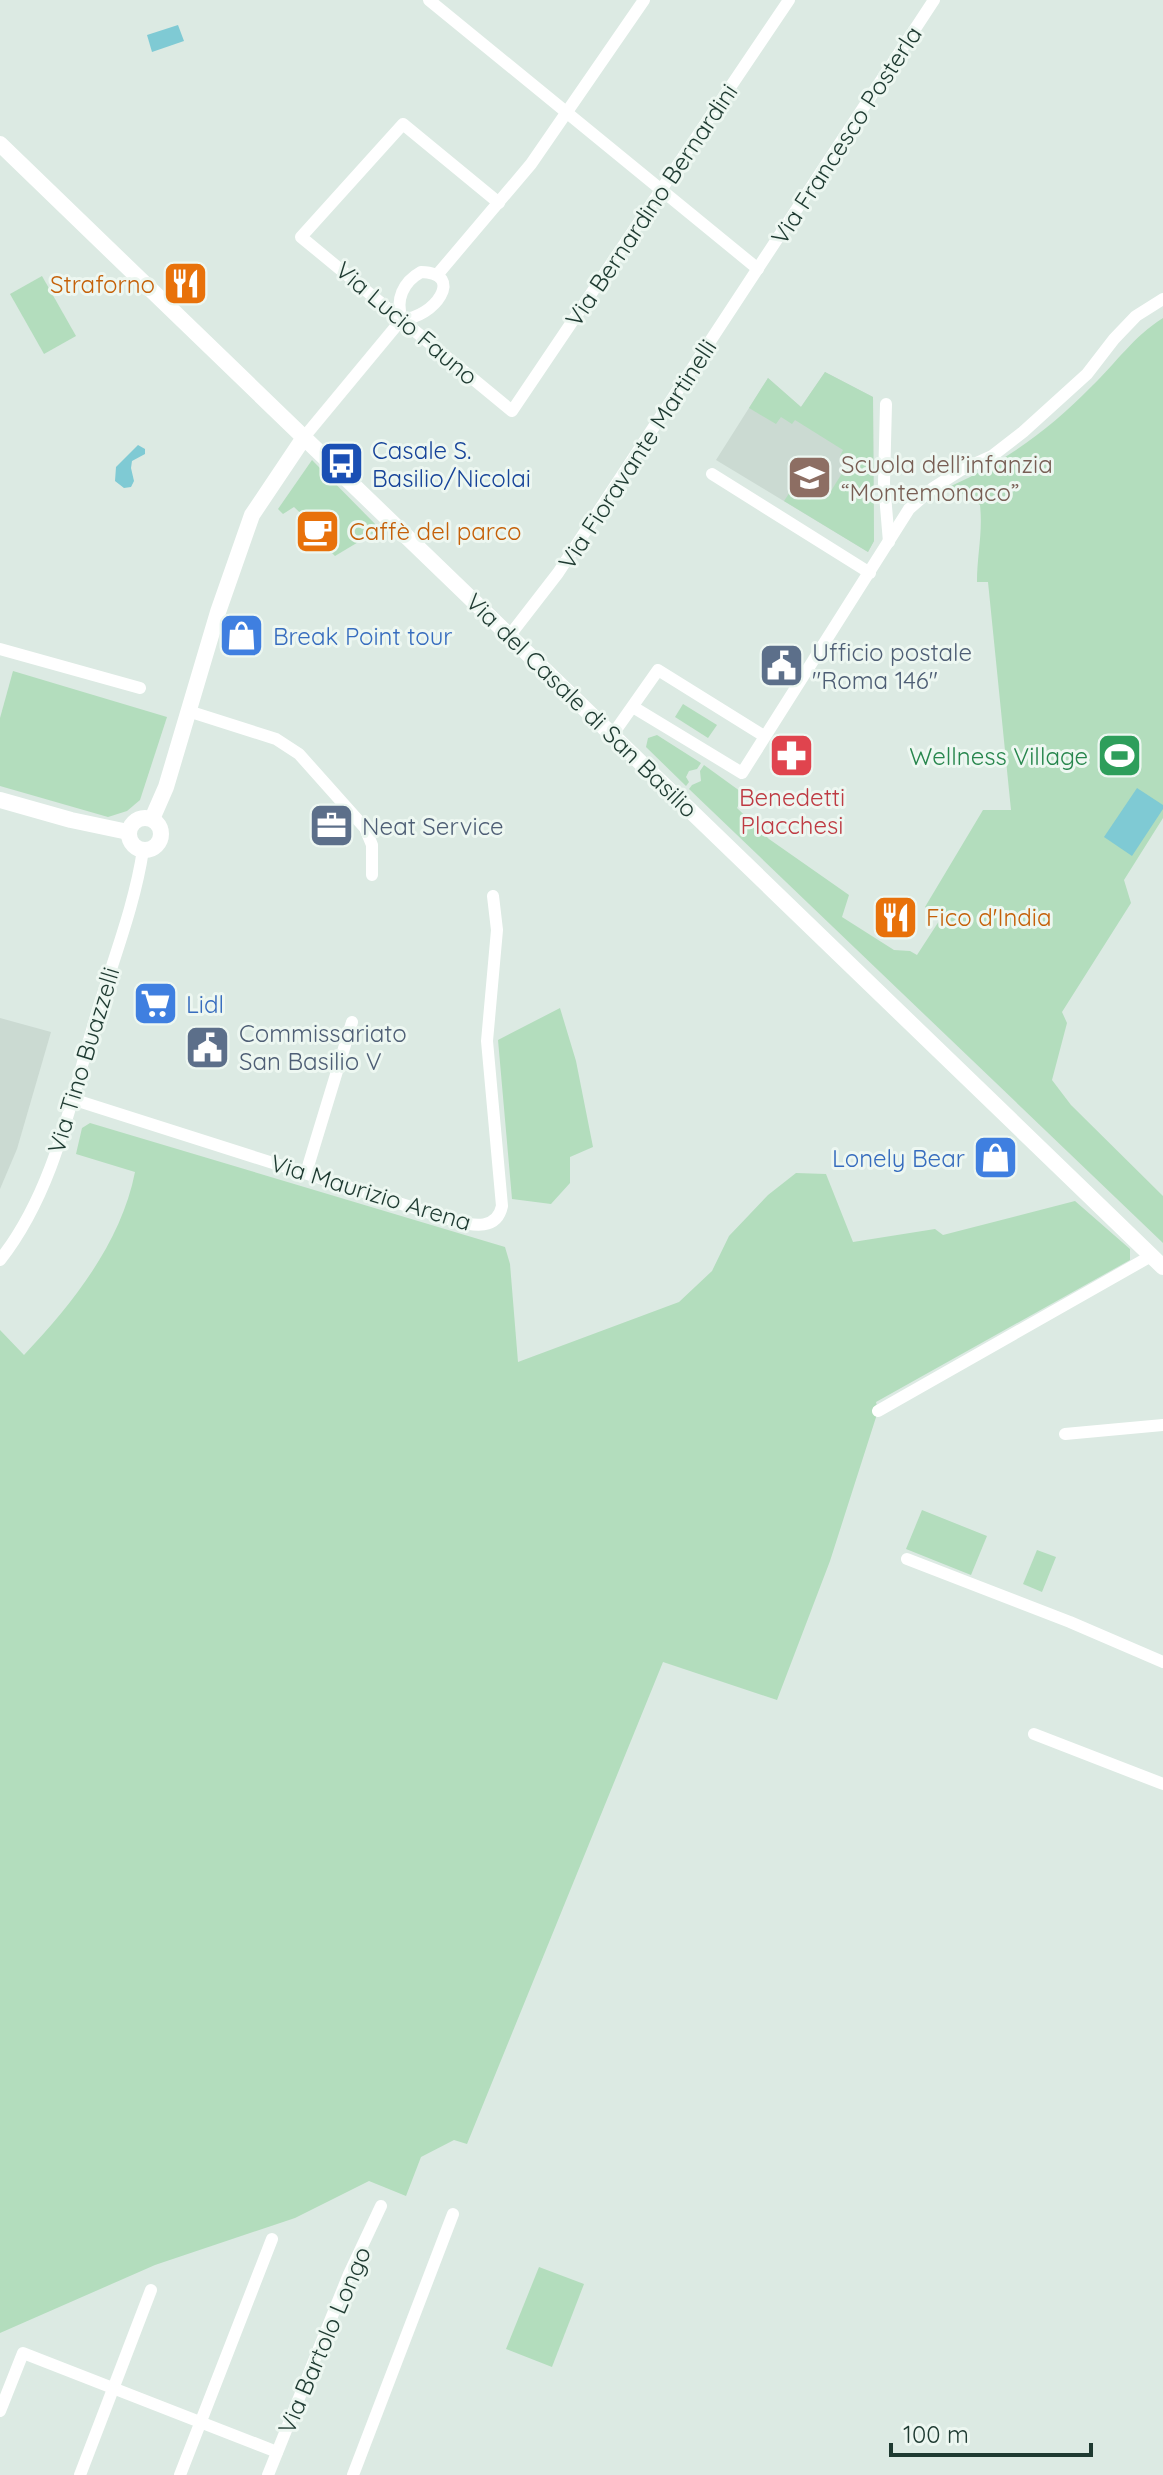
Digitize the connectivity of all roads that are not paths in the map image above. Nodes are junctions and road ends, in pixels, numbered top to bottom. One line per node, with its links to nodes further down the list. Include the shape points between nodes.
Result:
1 (429, 0): 5 (street)
2 (644, 0): 5 (street)
3 (789, 0): 7 (street, Via Bernardino Bernardini)
4 (934, 0): 9 (street, Via Francesco Posterla)
5 (567, 114): 7 (street); 8 (street)
6 (0, 144): 15 (street, Via del Casale di San Basilio)
7 (661, 190): 9 (street); 14 (street, Via Bernardino Bernardini)
8 (499, 203): 10 (street); 12 (street, Via Lucio Fauno, via 403,124 301,237)
9 (758, 269): 19 (street, Via Fioravante Martinelli, via 558,573)
10 (437, 275): 12 (street, via 444,286 440,298 418,318); 12 (street, via 421,272 408,282 399,299)
11 (1163, 299): 17 (street, via 1136,316 1087,374 1023,432 909,509)
12 (402, 319): 14 (street, Via Lucio Fauno); 15 (street)
13 (886, 404): 17 (street)
14 (512, 411)
15 (305, 436): 19 (street, Via del Casale di San Basilio); 23 (street, via 252,515)
16 (712, 474): 18 (street)
17 (889, 542): 18 (street)
18 (870, 573): 25 (street)
19 (510, 635): 24 (street, Via del Casale di San Basilio)
20 (0, 649): 21 (street)
21 (140, 688)
22 (633, 707): 24 (street); 25 (street, via 658,670); 25 (street, via 742,773)
23 (188, 711): 27 (street); 30 (street, via 276,739 299,754 365,828 372,845)
24 (613, 734): 36 (street, Via del Casale di San Basilio)
25 (764, 736)
26 (0, 800): 28 (street)
27 (152, 819): 28 (street, via 135,820); 29 (street, via 161,837 153,848)
28 (128, 832): 29 (street, via 134,847)
29 (143, 850): 33 (street, Via Tino Buazzelli)
30 (372, 875)
31 (493, 896): 34 (street, Via Maurizio Arena, via 497,930 487,1041 502,1199 498,1217 484,1225 463,1223)
32 (352, 1022): 34 (street)
33 (72, 1099): 34 (street, Via Maurizio Arena); 35 (street, Via Tino Buazzelli, via 41,1189)
34 (306, 1173)
35 (0, 1260)
36 (1157, 1261): 37 (street)
37 (878, 1411)
38 (1163, 1425): 39 (street)
39 (1065, 1434)
40 (907, 1559): 41 (street)
41 (1163, 1662)
42 (1034, 1734): 43 (street)
43 (1163, 1784)
44 (381, 2206): 51 (street, Via Bartolo Longo)
45 (453, 2214): 55 (street)
46 (272, 2239): 50 (street)
47 (151, 2290): 48 (street)
48 (114, 2390): 49 (street, via 23,2353); 50 (street); 52 (street)
49 (0, 2411)
50 (201, 2422): 51 (street); 53 (street)
51 (277, 2452): 54 (street, Via Bartolo Longo)
52 (80, 2475)
53 (180, 2475)
54 (268, 2475)
55 (353, 2475)

